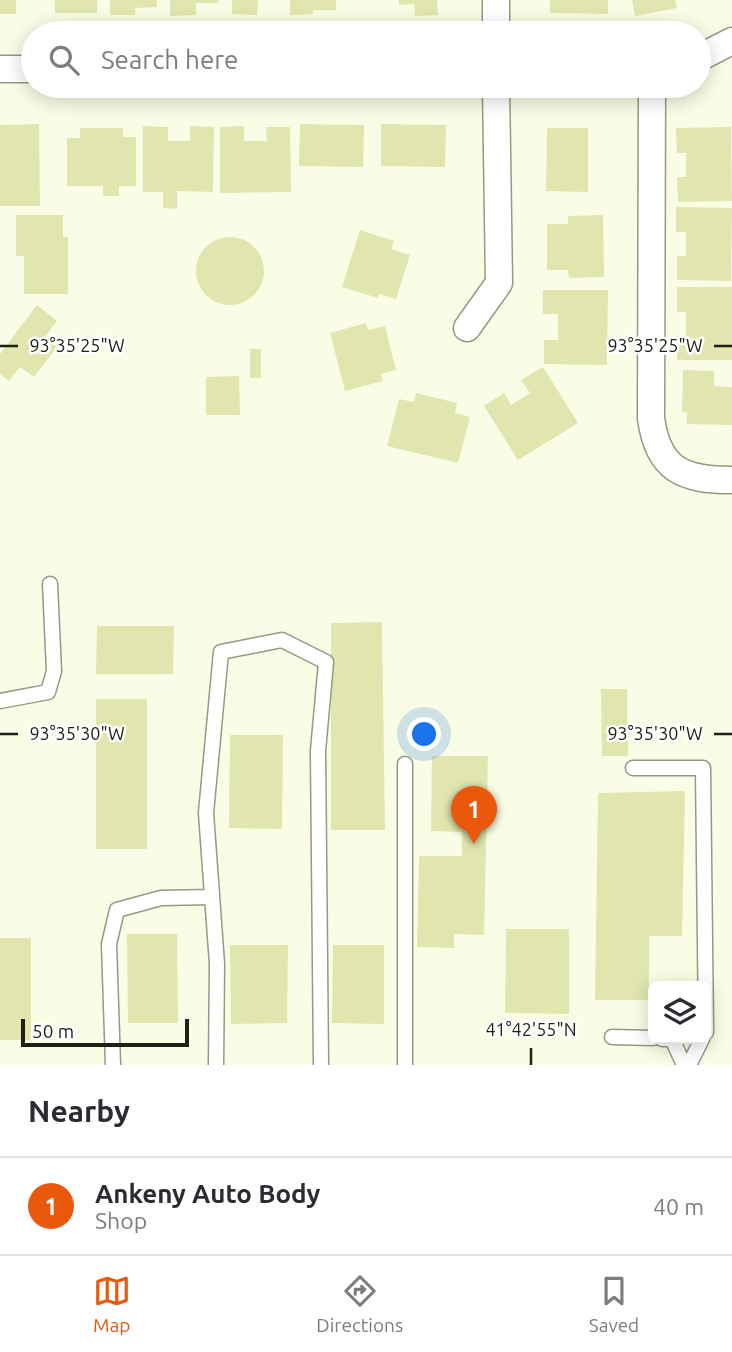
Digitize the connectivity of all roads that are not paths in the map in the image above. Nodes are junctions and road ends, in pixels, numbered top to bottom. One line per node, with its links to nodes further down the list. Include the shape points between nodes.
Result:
1 (496, 0): 2 (street)
2 (496, 21)
3 (732, 41): 4 (street)
4 (711, 52)
5 (0, 69): 6 (street)
6 (21, 69)
7 (496, 98): 9 (street, via 499,283)
8 (652, 98): 10 (street, via 653,436 675,470 705,480)
9 (467, 328)
10 (732, 480)
11 (50, 584): 12 (lane, via 54,671 48,692)
12 (0, 701)
13 (405, 764): 24 (lane)
14 (633, 768): 16 (lane, via 703,768)
15 (212, 897): 21 (lane, via 161,898 117,910 109,944); 22 (lane); 23 (lane, via 206,813 221,652 282,640 326,662 318,751)
16 (705, 981)
17 (612, 1037): 18 (lane)
18 (648, 1038)
19 (675, 1044): 25 (lane)
20 (699, 1044): 25 (lane)
21 (113, 1065)
22 (216, 1065)
23 (321, 1065)
24 (405, 1065)
25 (686, 1065)

